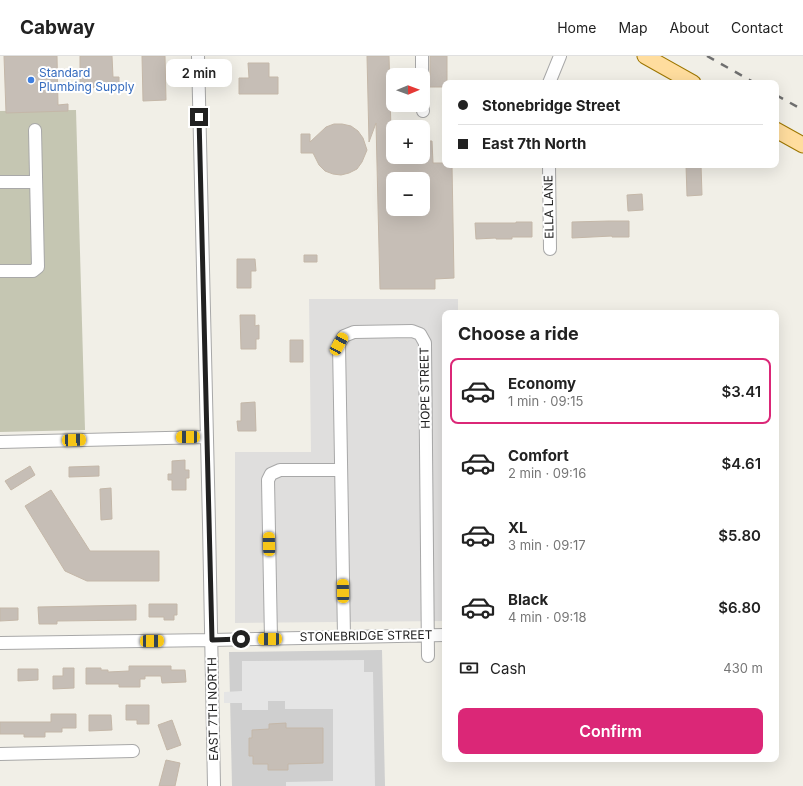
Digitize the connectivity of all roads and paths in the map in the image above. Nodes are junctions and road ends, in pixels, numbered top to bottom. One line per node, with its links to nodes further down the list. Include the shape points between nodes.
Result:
1 (198, 56): 16 (street, EAST 7TH NORTH)
2 (422, 56): 5 (street)
3 (560, 56): 6 (street)
4 (645, 56): 7 (main road)
5 (422, 68)
6 (550, 80)
7 (688, 80)
8 (35, 130): 13 (street)
9 (779, 132): 10 (main road)
10 (803, 145)
11 (549, 168): 14 (street, ELLA LANE)
12 (0, 182): 13 (street)
13 (36, 182): 15 (street, via 38,267 33,271)
14 (550, 249)
15 (0, 271)
16 (207, 437): 17 (street); 23 (street, EAST 7TH NORTH)
17 (0, 442)
18 (342, 470): 19 (street, HOPE STREET, via 339,344 344,336 354,332 412,331 420,334 425,343); 21 (street, HOPE STREET); 22 (street, via 280,470 271,474 268,480)
19 (428, 635): 20 (street, STONEBRIDGE STREET); 21 (street, STONEBRIDGE STREET); 25 (street, HOPE STREET)
20 (442, 635)
21 (344, 637): 22 (street, STONEBRIDGE STREET)
22 (270, 639): 23 (street, STONEBRIDGE STREET)
23 (212, 640): 24 (street, STONEBRIDGE STREET); 28 (street, EAST 7TH NORTH)
24 (0, 643)
25 (428, 656)
26 (134, 751): 27 (street)
27 (0, 754)
28 (214, 786)

